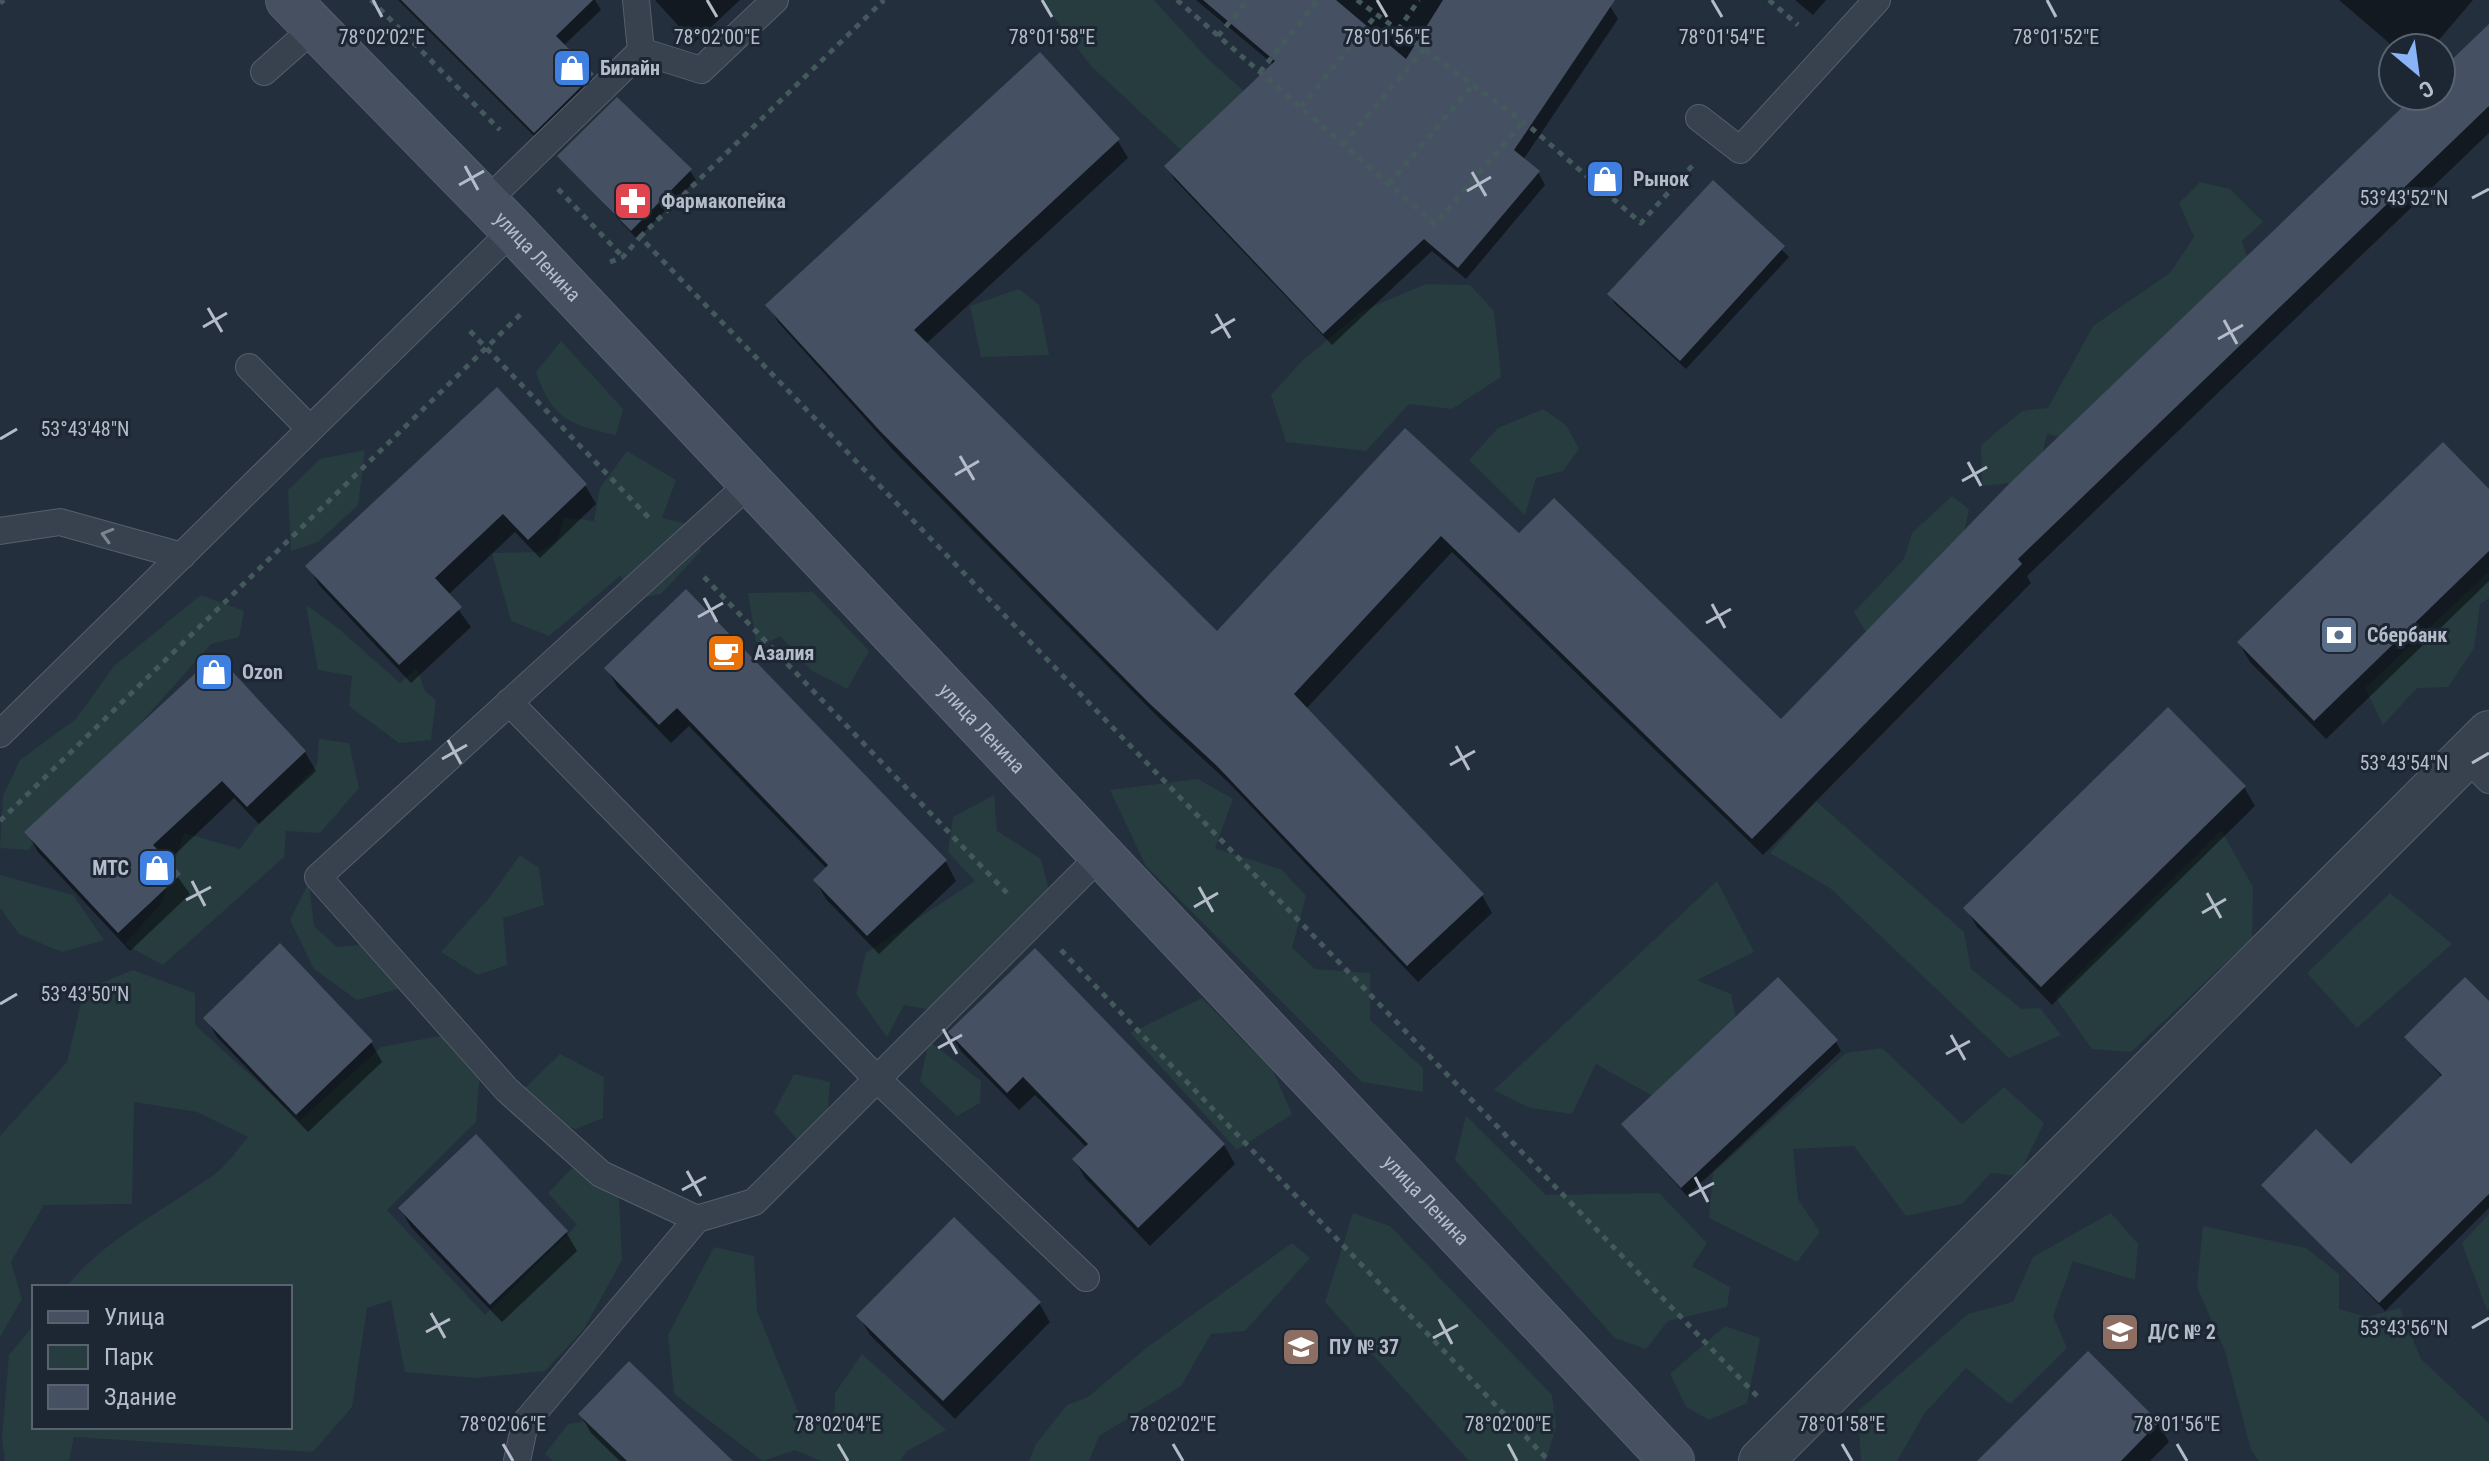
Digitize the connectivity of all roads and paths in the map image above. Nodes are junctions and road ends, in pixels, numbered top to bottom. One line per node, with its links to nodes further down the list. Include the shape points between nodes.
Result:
1 (636, 0): 15 (lane)
2 (775, 0): 15 (lane, via 701,70)
3 (884, 0): 26 (path)
4 (1178, 0): 13 (path)
5 (1248, 0): 13 (path)
6 (1318, 0): 17 (path)
7 (1357, 0): 11 (path)
8 (1419, 0): 12 (path)
9 (1877, 0): 22 (lane, via 1740,150)
10 (302, 14): 16 (lane); 25 (main road, улица Ленина)
11 (1377, 14): 12 (path); 19 (path)
12 (1398, 30): 14 (path)
13 (1218, 36): 17 (path)
14 (1424, 49): 18 (path); 23 (path)
15 (641, 51): 25 (lane)
16 (264, 72)
17 (1260, 72): 19 (path)
18 (1473, 85): 21 (path); 24 (path)
19 (1301, 107): 23 (path)
20 (1699, 118): 22 (lane)
21 (1523, 122): 22 (path, via 1641,223); 24 (path, via 1435,224)
22 (1721, 135)
23 (1343, 145): 24 (path)
24 (1389, 184)
25 (499, 216): 27 (main road, улица Ленина); 28 (lane)
26 (640, 237): 27 (path, via 623,257); 45 (path)
27 (558, 278): 29 (path); 32 (main road, улица Ленина)
28 (440, 301): 29 (path); 31 (lane)
29 (486, 347): 34 (path); 39 (path)
30 (249, 367): 31 (lane)
31 (310, 429): 35 (lane)
32 (751, 482): 34 (lane); 40 (main road, улица Ленина)
33 (0, 531): 35 (lane, one-way to 33, via 60,522)
34 (678, 549): 36 (lane); 41 (path)
35 (182, 556): 37 (lane)
36 (509, 702): 42 (lane); 43 (lane, via 318,877 507,1090 601,1174)
37 (0, 734)
38 (2481, 757): 45 (street)
39 (0, 821)
40 (1101, 855): 41 (lane); 48 (main road, улица Ленина)
41 (1034, 921): 42 (lane); 47 (path)
42 (877, 1079): 43 (lane, via 754,1202); 44 (lane)
43 (697, 1219): 46 (lane, via 525,1423)
44 (1086, 1278)
45 (1776, 1446)
46 (517, 1461)
47 (1549, 1461)
48 (1672, 1461)

